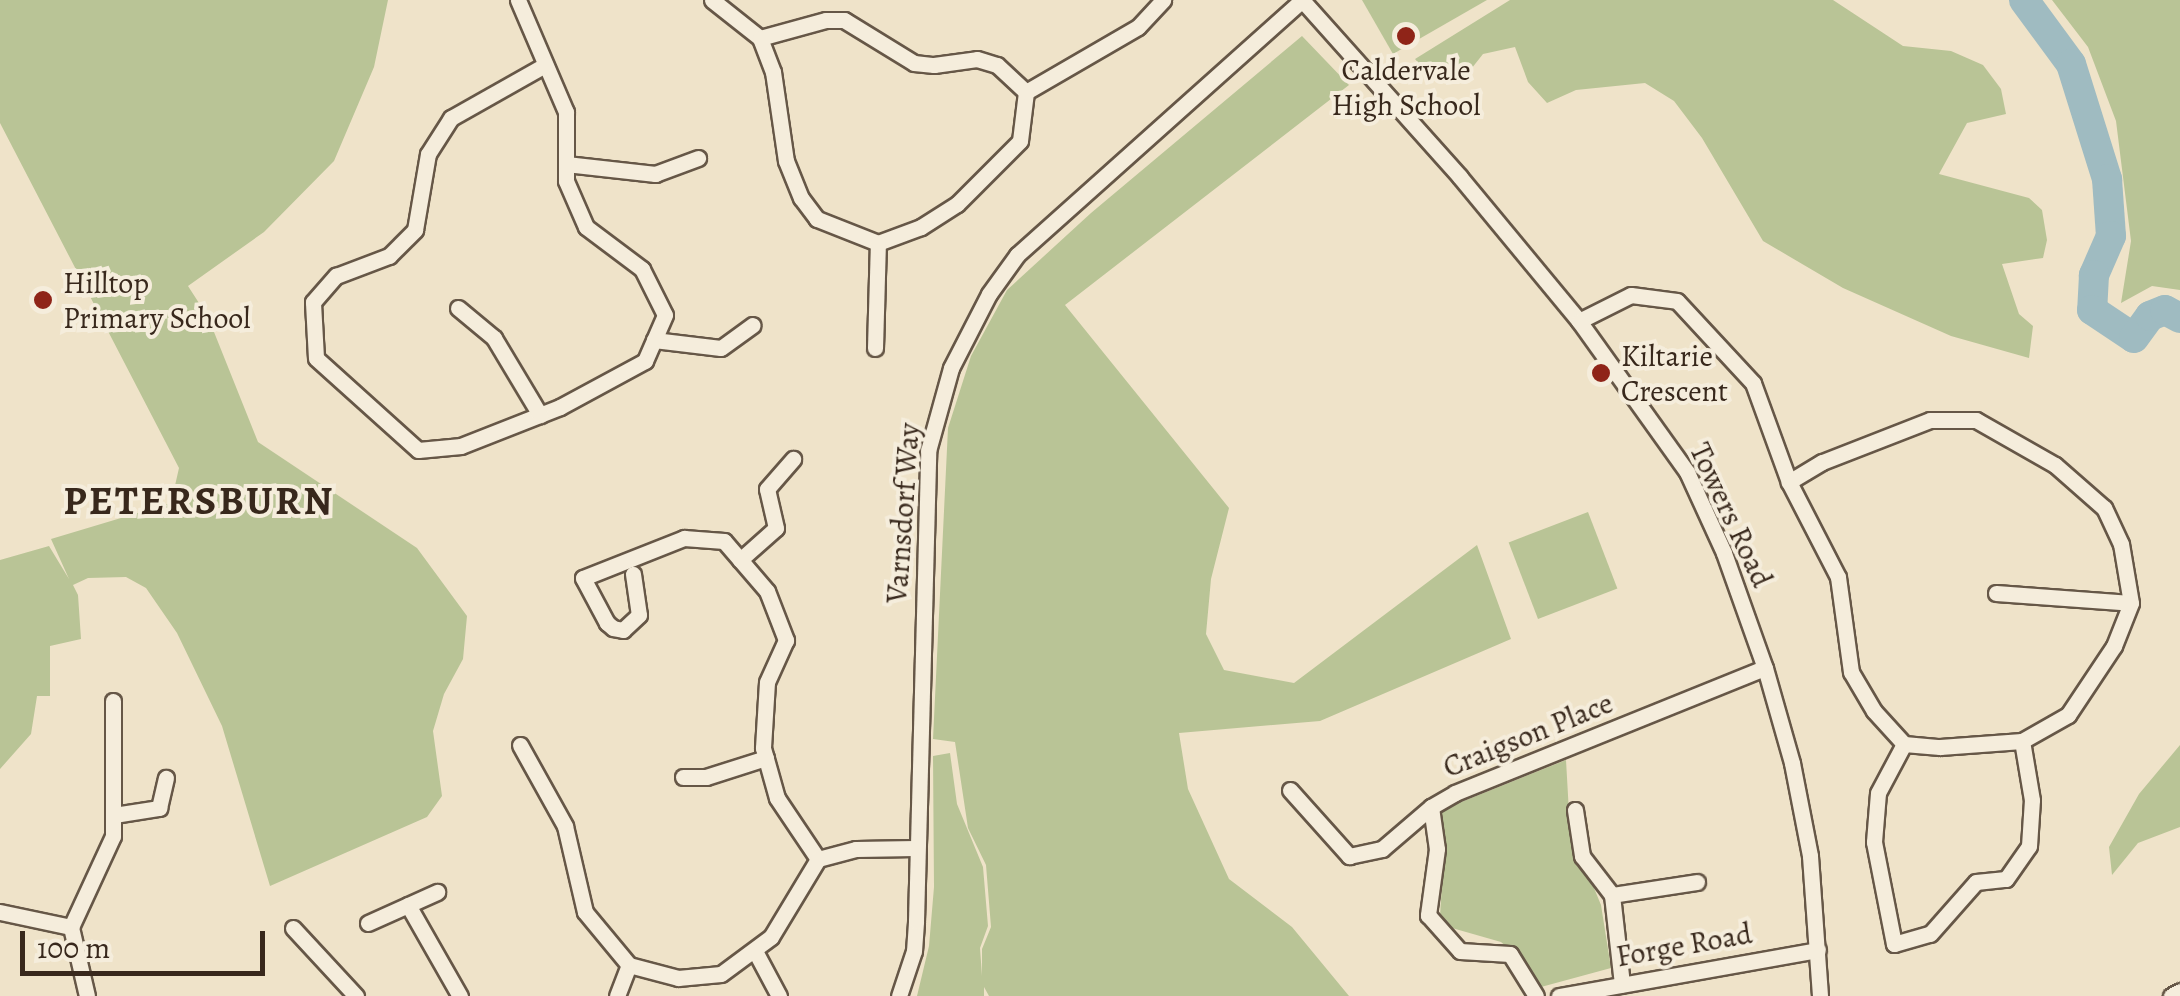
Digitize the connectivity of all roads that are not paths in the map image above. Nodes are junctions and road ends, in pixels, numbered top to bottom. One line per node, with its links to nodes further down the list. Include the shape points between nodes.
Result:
1 (518, 0): 6 (street)
2 (712, 0): 5 (street)
3 (1163, 0): 7 (street, via 1138,27)
4 (1302, 0): 12 (street, Towers Road); 35 (street, Varnsdorf Way, via 1017,255 966,334 928,451)
5 (760, 38): 7 (street, via 844,20 914,62 977,59 997,65); 10 (street, via 773,72 786,161 801,198 817,219)
6 (545, 65): 9 (street, via 566,112); 16 (street, via 451,118 428,154 415,230 389,256 336,276 313,302 316,358 418,450 461,446)
7 (1026, 92): 10 (street, via 1020,141 957,204)
8 (698, 158): 9 (street, via 655,174)
9 (566, 164): 14 (street, via 566,181 586,226 642,269 665,315)
10 (878, 243): 15 (street)
11 (458, 308): 16 (street, via 494,338)
12 (1579, 321): 18 (street, via 1631,295 1677,302 1753,383); 23 (street, Towers Road, via 1687,472)
13 (754, 325): 14 (street, via 720,348)
14 (654, 340): 16 (street, via 645,361)
15 (875, 348)
16 (540, 415)
17 (793, 459): 19 (street, via 766,489 776,528)
18 (1789, 482): 22 (street, via 1822,462 1930,420 1976,420 2055,465 2104,508 2121,544); 26 (street, via 1838,577 1852,672)
19 (740, 560): 20 (street, via 724,541 684,538 582,578 606,623 624,630 639,615); 28 (street, via 766,590 786,640 766,682)
20 (633, 574)
21 (1996, 593): 22 (street)
22 (2131, 603): 25 (street, via 2114,646 2068,715)
23 (1765, 668): 32 (street, Craigson Place); 45 (street, Towers Road, via 1810,856)
24 (113, 701): 34 (street)
25 (2022, 741): 26 (street); 26 (street, via 2032,800 2029,846 2006,879 1976,882 1930,934 1894,944 1874,842 1878,794)
26 (1904, 744)
27 (520, 745): 47 (street, via 565,826 585,912)
28 (766, 758): 29 (street, via 706,777); 36 (street, via 777,798)
29 (683, 777)
30 (166, 778): 34 (street, via 159,808)
31 (1290, 790): 32 (street, Craigson Place, via 1349,856 1382,849)
32 (1431, 806): 56 (street, via 1437,849 1428,914 1460,951 1510,954)
33 (1576, 810): 39 (street, via 1582,856)
34 (114, 815): 43 (street, via 112,836)
35 (916, 848): 36 (street, via 856,849); 55 (street, Varnsdorf Way, via 914,951)
36 (818, 859): 46 (street)
37 (1697, 882): 39 (street)
38 (437, 892): 40 (street)
39 (1612, 895): 48 (street)
40 (408, 905): 42 (street); 52 (street)
41 (0, 912): 43 (street)
42 (368, 923)
43 (71, 926): 50 (street)
44 (294, 928): 51 (street)
45 (1818, 950): 48 (street, Forge Road); 58 (street, Towers Road)
46 (755, 952): 47 (street, via 720,974 678,978); 54 (street)
47 (629, 965): 53 (street)
48 (1622, 984): 57 (street, Forge Road)
49 (2180, 991): 59 (street)
50 (87, 996)
51 (356, 996)
52 (460, 996)
53 (617, 996)
54 (779, 996)
55 (900, 996)
56 (1536, 996)
57 (1559, 996)
58 (1820, 996)
59 (2171, 996)

